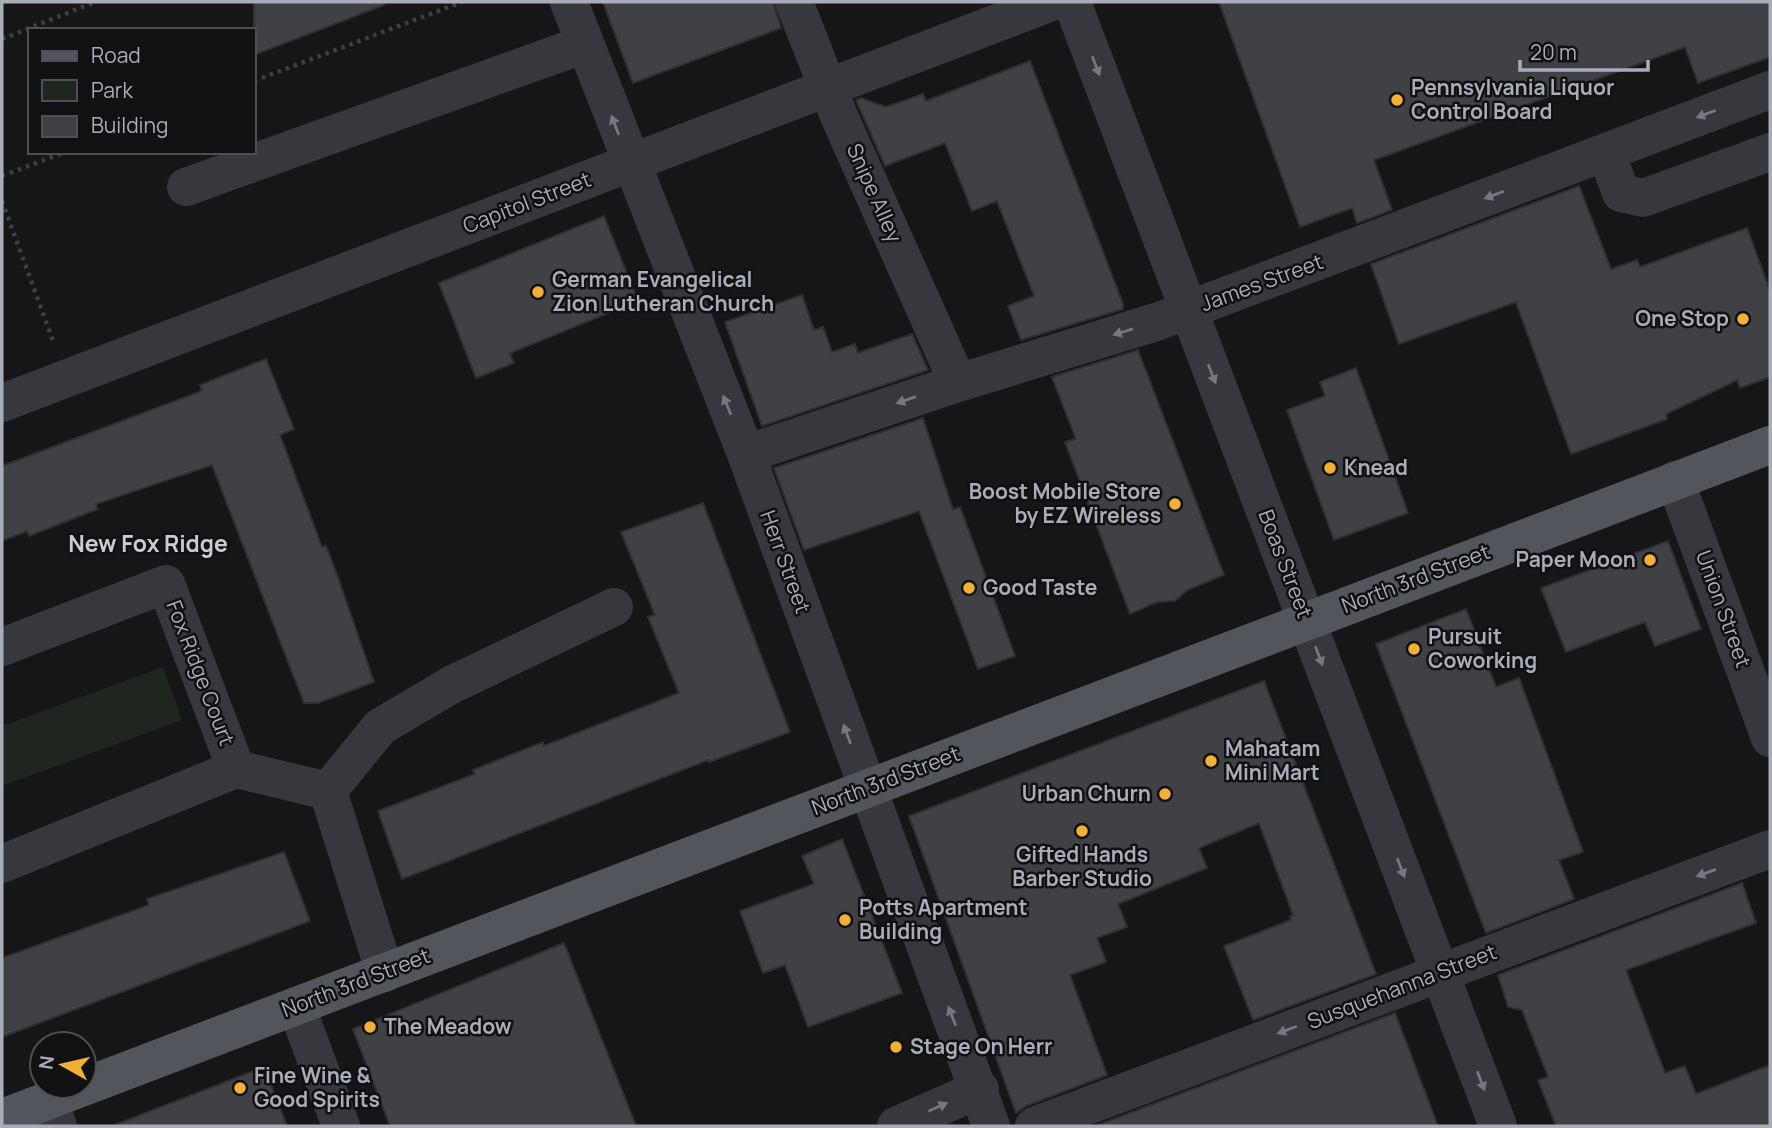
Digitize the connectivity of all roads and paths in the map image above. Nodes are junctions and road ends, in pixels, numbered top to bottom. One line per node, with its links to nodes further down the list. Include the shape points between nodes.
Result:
1 (95, 2): 7 (path)
2 (462, 2): 11 (path)
3 (569, 2): 10 (street, Herr Street)
4 (794, 2): 12 (street, Snipe Alley)
5 (1052, 2): 12 (street, Capitol Street)
6 (1072, 2): 21 (street, Boas Street, one-way to 21)
7 (30, 28)
8 (28, 29): 9 (path)
9 (2, 39)
10 (585, 44): 17 (street, Herr Street, one-way to 10); 19 (street)
11 (256, 80)
12 (827, 86): 17 (street, Capitol Street); 23 (street, Snipe Alley)
13 (1770, 90): 14 (street, James Street, one-way to 14)
14 (1606, 152): 15 (street, via 1621,193 1643,198); 21 (street, James Street, one-way to 21)
15 (1770, 152)
16 (60, 154): 18 (path)
17 (630, 164): 22 (street, Capitol Street); 26 (street, Herr Street, one-way to 17)
18 (2, 176)
19 (186, 187)
20 (2, 201): 22 (path)
21 (1188, 311): 23 (street, James Street, one-way to 23); 29 (street, Boas Street, one-way to 29)
22 (67, 378): 24 (street, Capitol Street)
23 (958, 383): 26 (street, James Street, one-way to 26)
24 (2, 403)
25 (1770, 444): 27 (main road, North 3rd Street)
26 (746, 454): 33 (street, Herr Street, one-way to 26)
27 (1675, 480): 29 (main road, North 3rd Street); 31 (street, Union Street)
28 (614, 607): 34 (street, via 451,685 380,727)
29 (1306, 620): 33 (main road, North 3rd Street); 38 (street, Boas Street, one-way to 38)
30 (2, 648): 32 (street, Fox Ridge Court, via 166,584)
31 (1770, 738)
32 (236, 769): 34 (street); 36 (street, Fox Ridge Court)
33 (867, 788): 37 (main road, North 3rd Street); 40 (street, Herr Street, one-way to 33)
34 (328, 790): 37 (street)
35 (1770, 849): 38 (street, Susquehanna Street, one-way to 38)
36 (2, 864)
37 (385, 972): 39 (main road, North 3rd Street)
38 (1441, 972): 46 (street, Susquehanna Street, one-way to 46); 47 (street, Boas Street, one-way to 47)
39 (296, 1006): 41 (main road, North 3rd Street); 43 (street)
40 (980, 1089): 44 (street, one-way to 40); 45 (street, Herr Street)
41 (53, 1114): 42 (main road, North 3rd Street)
42 (2, 1118)
43 (341, 1126)
44 (896, 1126)
45 (991, 1126)
46 (1034, 1126)
47 (1498, 1126)

